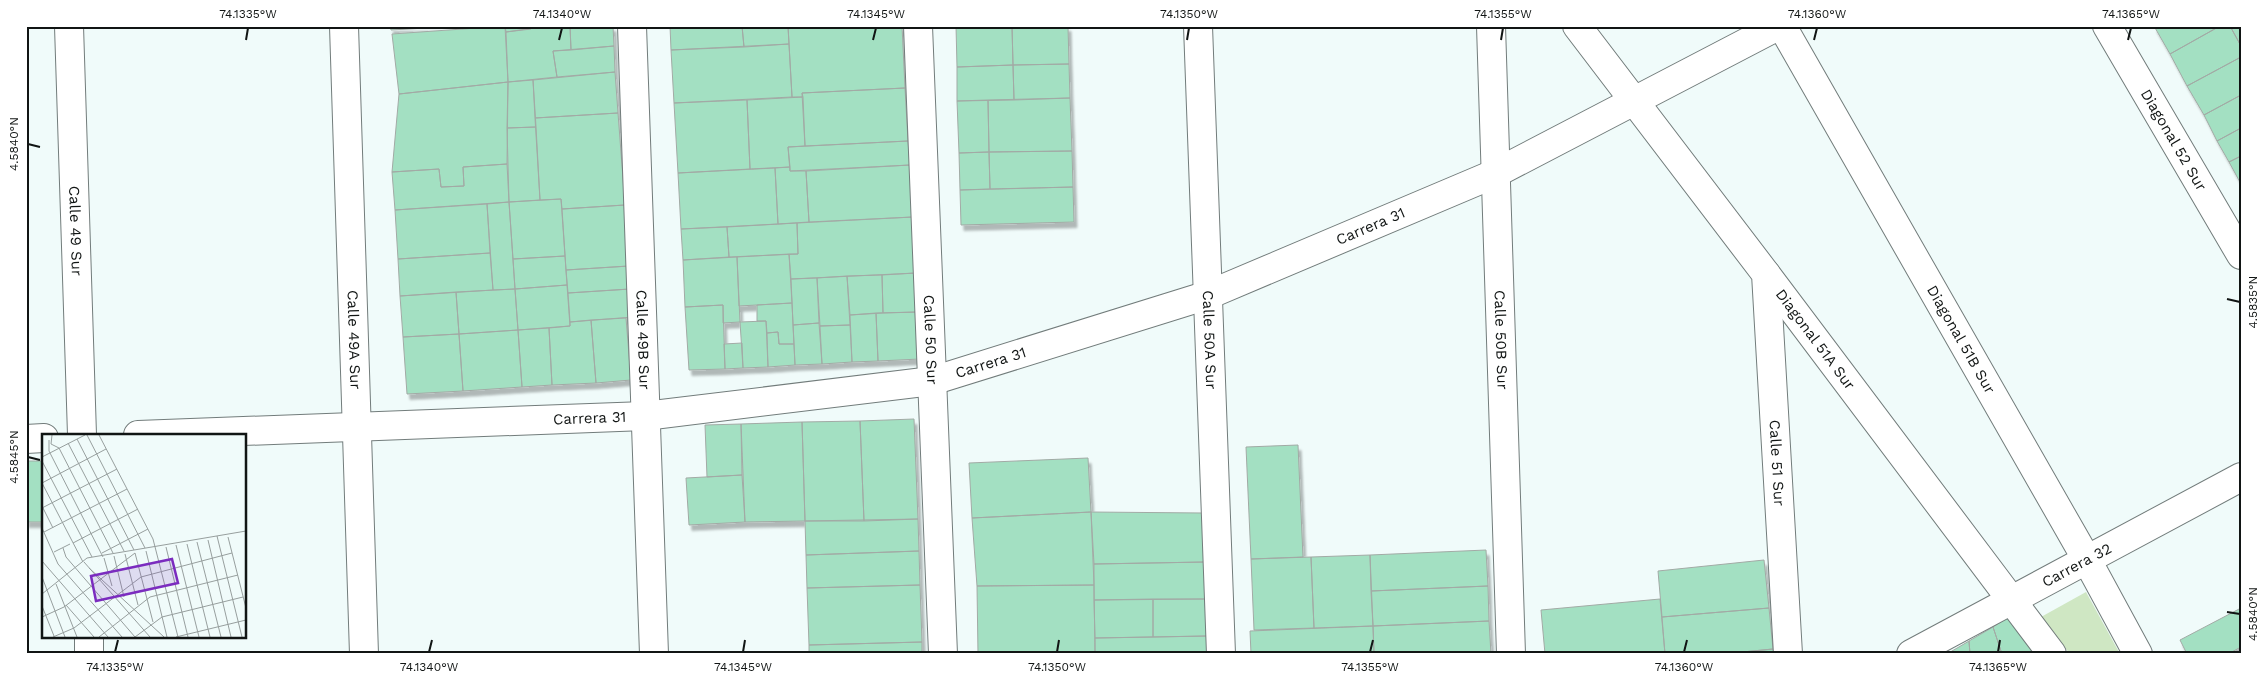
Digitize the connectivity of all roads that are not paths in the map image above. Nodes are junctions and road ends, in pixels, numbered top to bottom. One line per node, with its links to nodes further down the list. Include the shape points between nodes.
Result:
1 (69, 26): 19 (street, Calle 49 Sur)
2 (344, 26): 18 (street, Calle 49A Sur)
3 (632, 26): 17 (street, Calle 49B Sur)
4 (918, 26): 16 (street, Calle 50 Sur)
5 (1198, 26): 15 (street, Calle 50A Sur)
6 (1490, 26): 12 (street, Calle 50B Sur)
7 (1578, 26): 11 (street, Diagonal 51A Sur)
8 (1778, 26): 11 (street, Carrera 31)
9 (1782, 26): 24 (street, Diagonal 51B Sur)
10 (2108, 26): 13 (street, Diagonal 52 Sur)
11 (1636, 102): 12 (street, Carrera 31); 14 (street, Diagonal 51A Sur)
12 (1494, 174): 15 (street, Carrera 31); 32 (street, Calle 50B Sur)
13 (2241, 255)
14 (1766, 274): 25 (street, Diagonal 51A Sur); 33 (street, Calle 51 Sur)
15 (1208, 295): 16 (street, Carrera 31); 31 (street, Calle 50A Sur)
16 (932, 381): 17 (street, Carrera 31); 30 (street, Calle 50 Sur)
17 (645, 416): 18 (street, Carrera 31); 29 (street, Calle 49B Sur)
18 (358, 428): 20 (street, Carrera 31); 28 (street, Calle 49A Sur)
19 (82, 434)
20 (169, 434)
21 (26, 438): 22 (street)
22 (42, 438)
23 (2241, 477): 24 (street, Carrera 32)
24 (2087, 560): 25 (street, Carrera 32); 36 (street, Diagonal 51B Sur)
25 (2011, 599): 34 (street, Carrera 32); 35 (street, Diagonal 51A Sur)
26 (89, 638): 27 (street)
27 (89, 654)
28 (364, 654)
29 (654, 654)
30 (943, 654)
31 (1221, 654)
32 (1511, 654)
33 (1788, 654)
34 (1911, 654)
35 (2052, 654)
36 (2138, 654)

